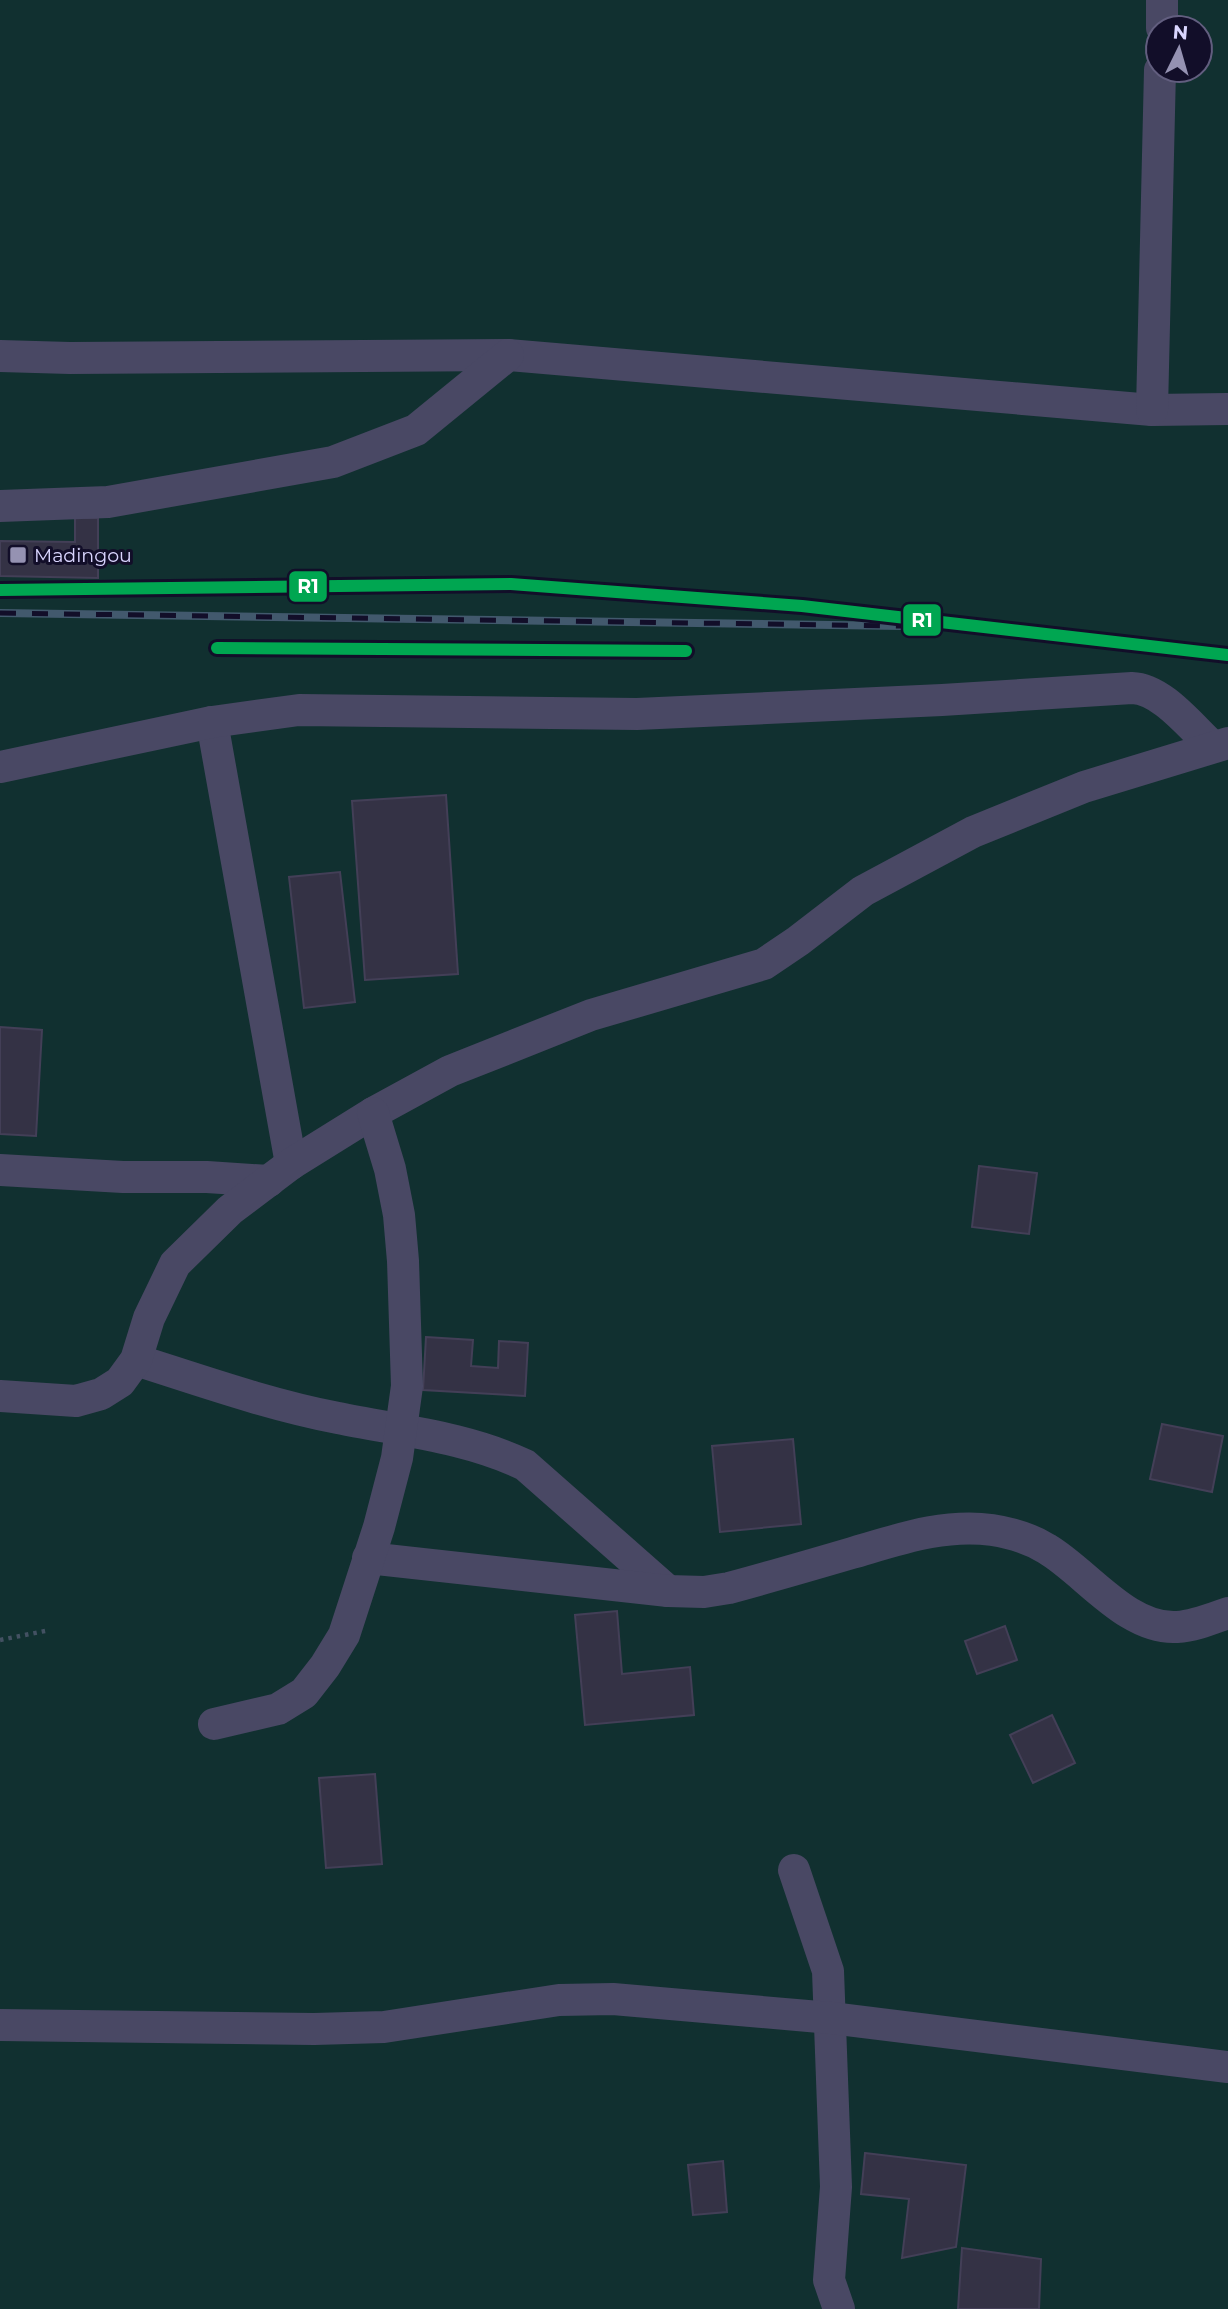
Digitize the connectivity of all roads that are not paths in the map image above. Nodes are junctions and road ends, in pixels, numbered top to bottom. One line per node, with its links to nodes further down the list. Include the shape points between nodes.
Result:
1 (1160, 84): 5 (street)
2 (508, 355): 3 (street); 5 (street); 6 (street, via 416,430 333,462 108,502)
3 (0, 356)
4 (1228, 409): 5 (street)
5 (1152, 410)
6 (0, 506)
7 (212, 722): 8 (street, via 299,710 637,714 1144,688); 9 (street); 12 (street)
8 (1220, 745): 10 (street, via 1084,787 973,832 863,891 764,964 591,1015 450,1071)
9 (0, 767)
10 (373, 1113): 12 (street); 15 (street, via 399,1214 407,1385)
11 (0, 1170): 12 (street, via 123,1177)
12 (280, 1172): 13 (street, via 230,1210 175,1264 149,1318)
13 (136, 1360): 14 (street, via 120,1382 76,1401); 15 (street, via 258,1398 336,1418)
14 (0, 1396)
15 (401, 1428): 16 (street, via 397,1458); 17 (street, via 525,1465)
16 (368, 1558): 17 (street); 19 (street, via 344,1635 304,1693 278,1709)
17 (668, 1591): 18 (street, via 729,1588 923,1532 990,1530 1023,1536 1048,1549 1133,1615 1158,1625 1175,1628)
18 (1228, 1613)
19 (214, 1724)
20 (794, 1870): 21 (street, via 828,1971)
21 (831, 2018): 22 (street, via 613,1999 559,2000 384,2027); 23 (street); 24 (street, via 836,2187 829,2280)
22 (0, 2025)
23 (1228, 2067)
24 (839, 2309)

